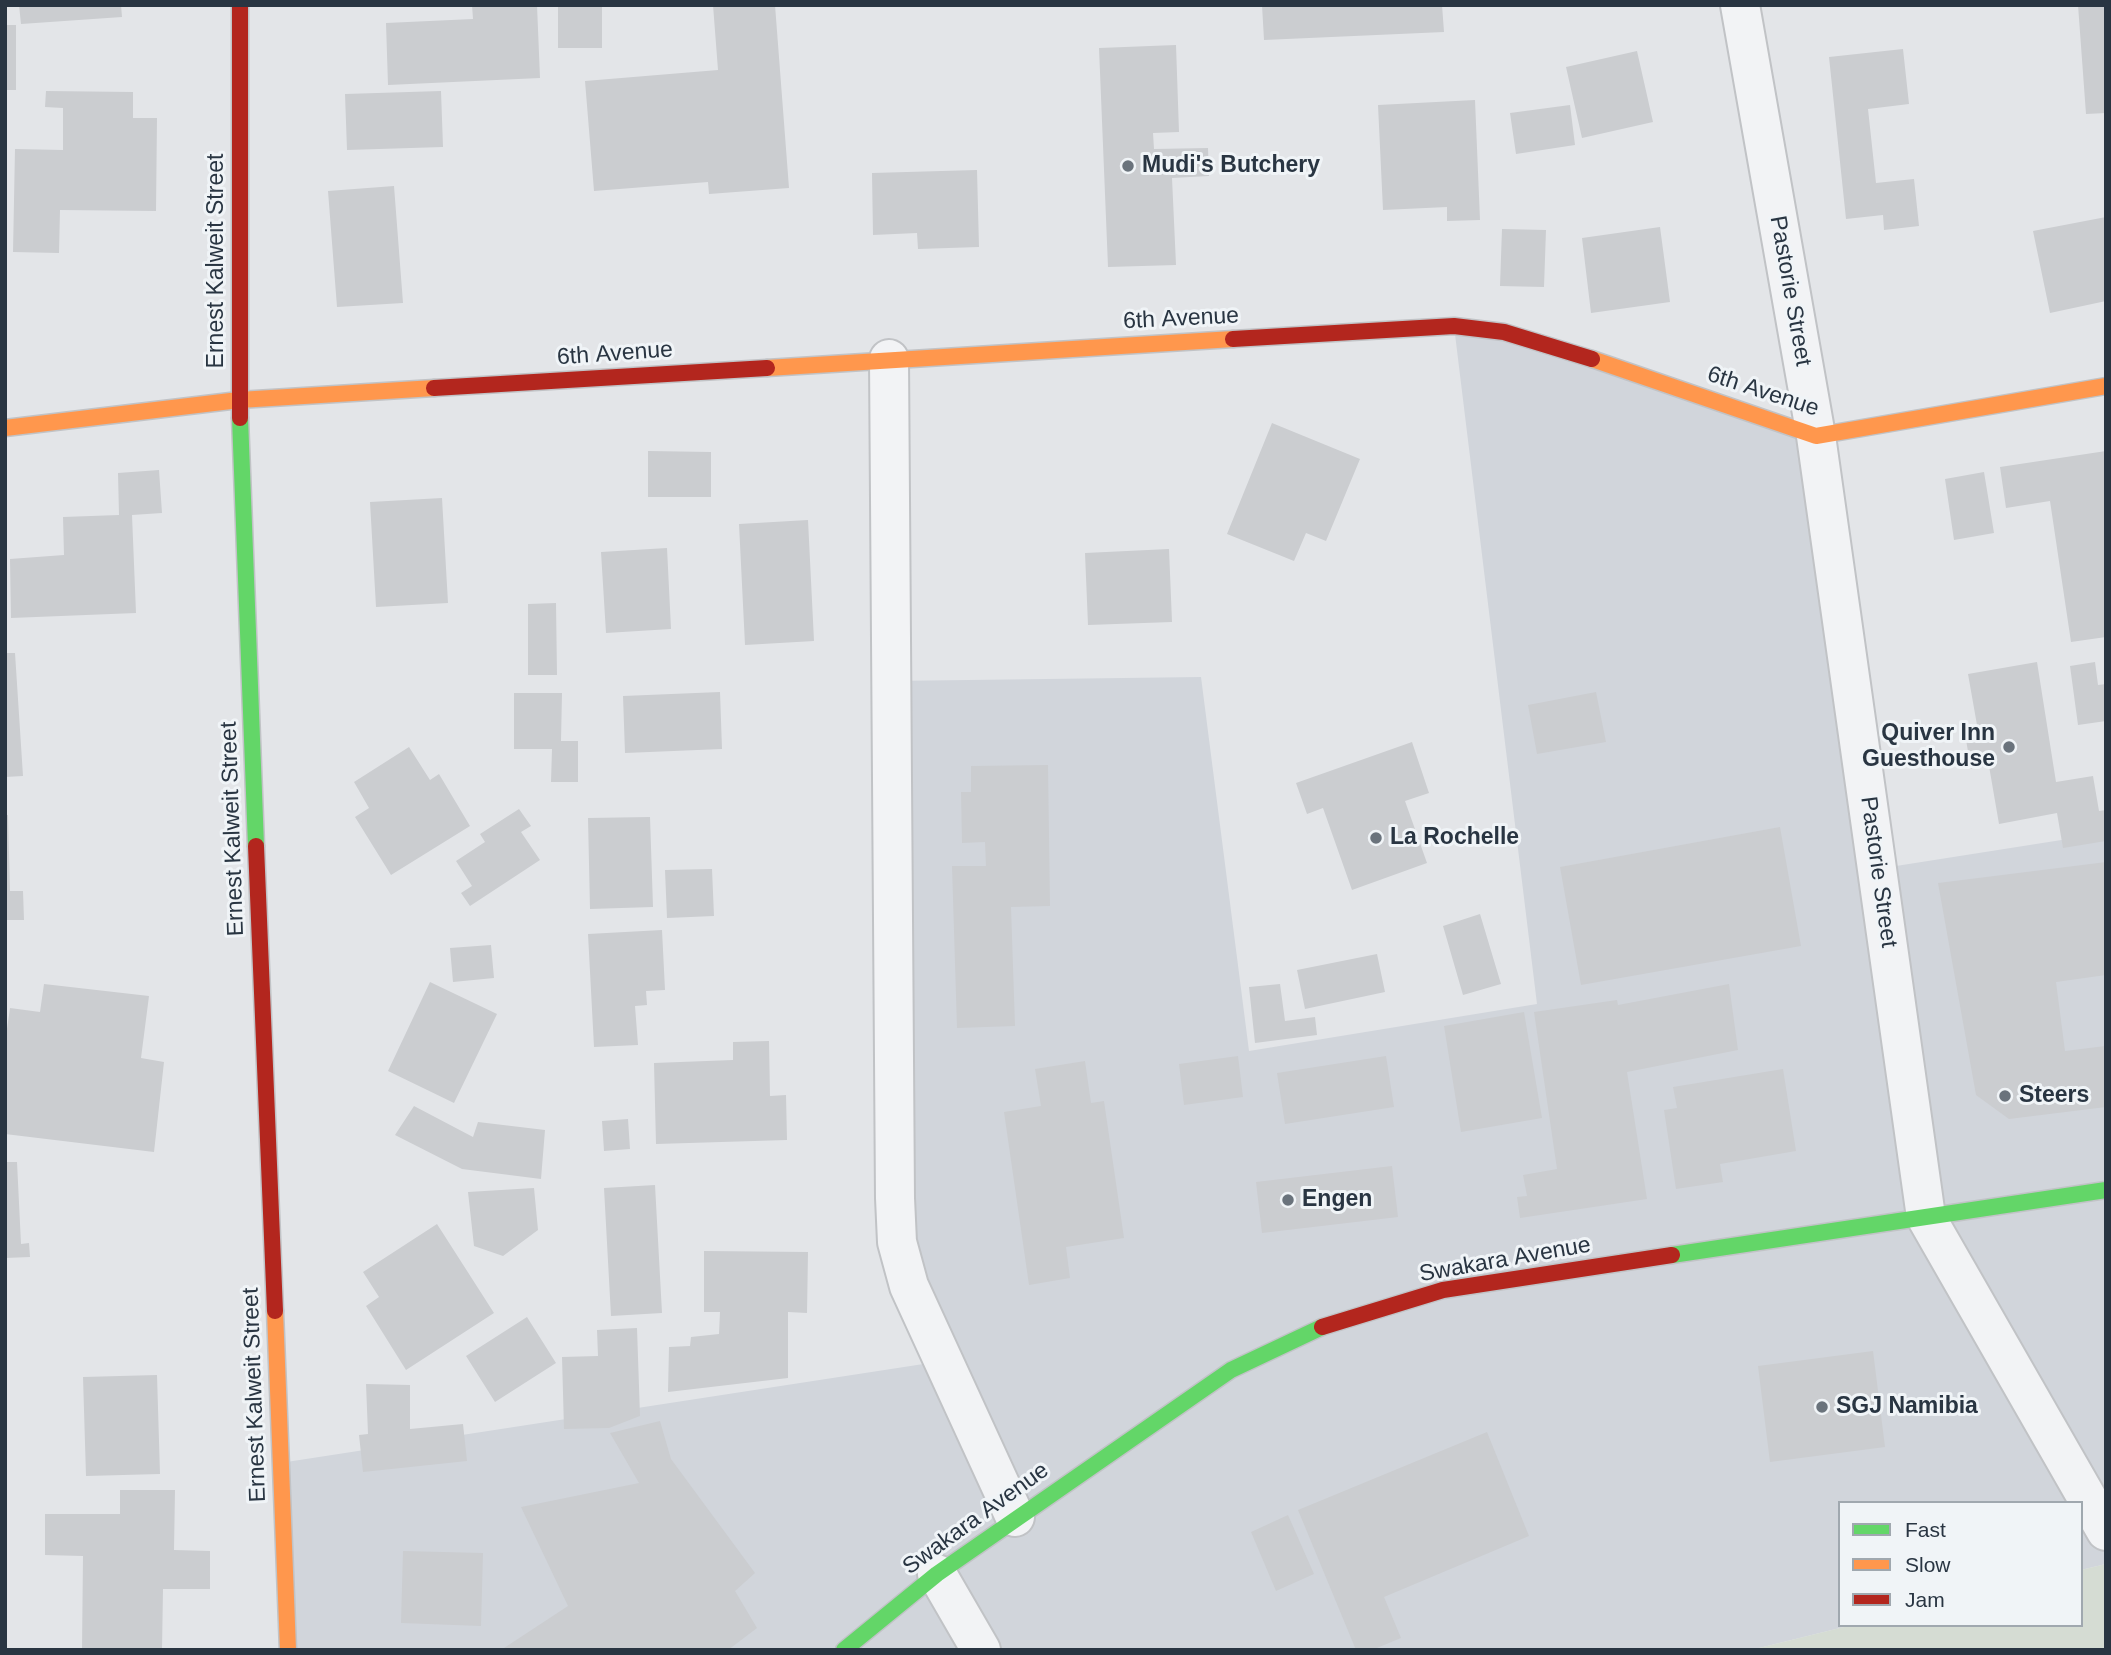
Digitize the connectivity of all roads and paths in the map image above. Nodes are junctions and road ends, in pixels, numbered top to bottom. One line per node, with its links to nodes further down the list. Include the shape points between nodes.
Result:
1 (240, 5): 5 (street, Ernest Kalweit Street)
2 (1740, 5): 7 (street, Pastorie Street)
3 (889, 359): 5 (street, 6th Avenue); 7 (street, 6th Avenue, via 1454,326 1504,332 1548,344); 10 (street, via 897,1242 909,1286)
4 (2106, 386): 7 (street, 6th Avenue)
5 (239, 400): 6 (street, 6th Avenue); 13 (street, Ernest Kalweit Street)
6 (5, 428)
7 (1816, 436): 9 (street, Pastorie Street)
8 (2106, 1190): 9 (street, Swakara Avenue)
9 (1926, 1217): 10 (street, Swakara Avenue, via 1443,1290 1329,1324 1231,1370); 11 (street, Pastorie Street)
10 (1015, 1517): 12 (street, Swakara Avenue)
11 (2106, 1531)
12 (937, 1574): 14 (street, Swakara Avenue); 15 (street)
13 (288, 1650)
14 (844, 1650)
15 (981, 1650)

